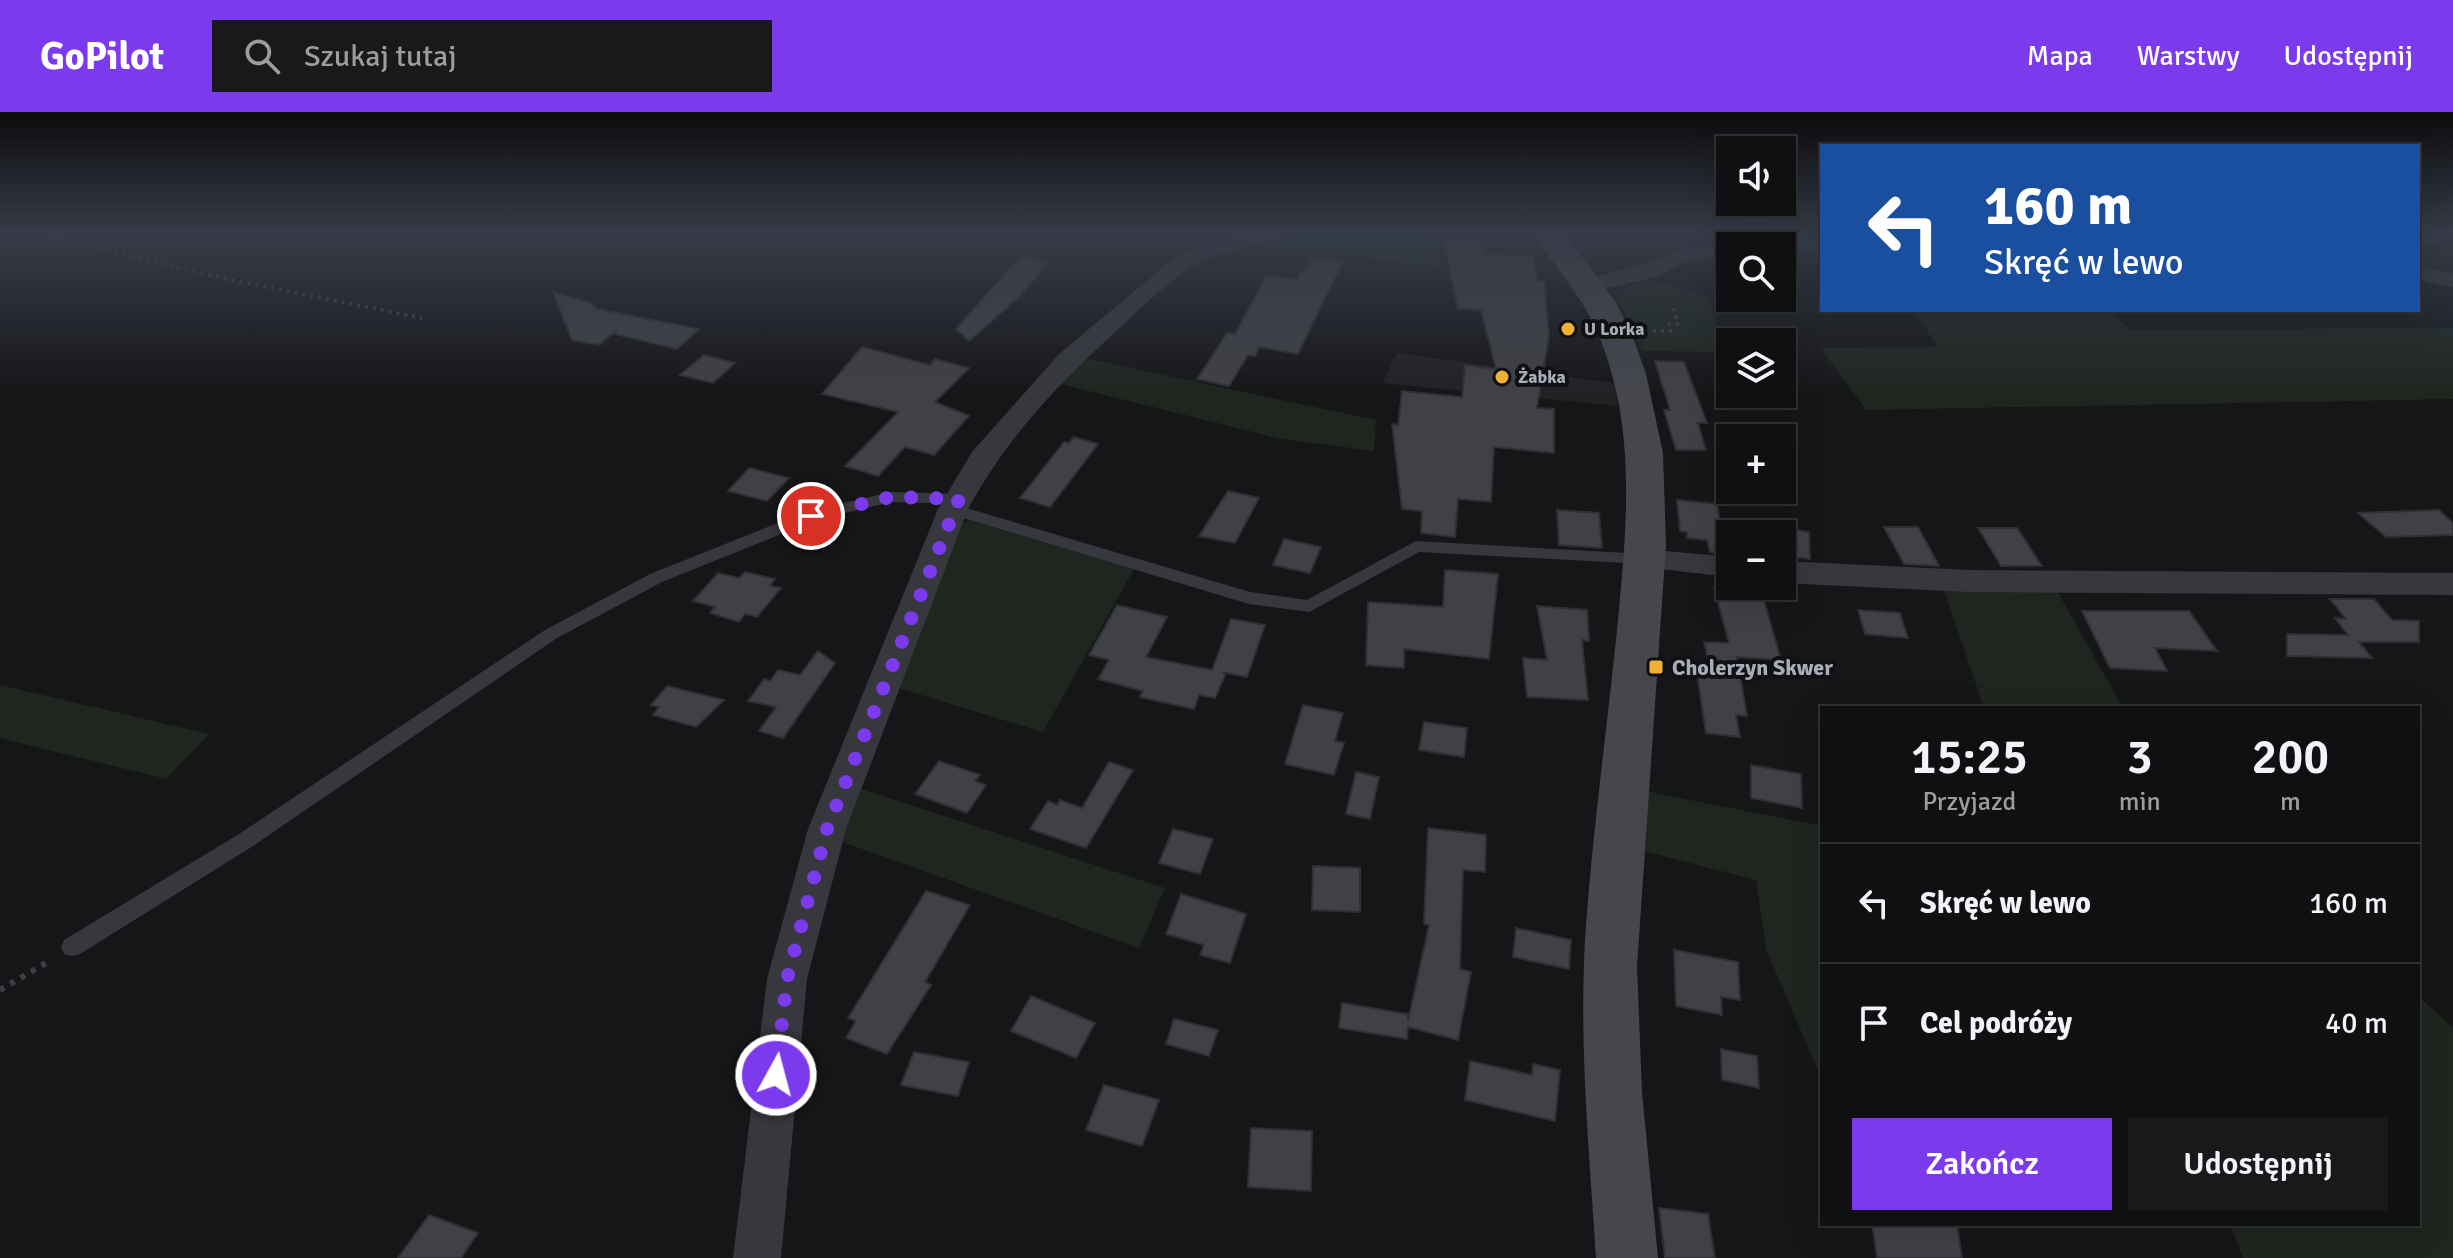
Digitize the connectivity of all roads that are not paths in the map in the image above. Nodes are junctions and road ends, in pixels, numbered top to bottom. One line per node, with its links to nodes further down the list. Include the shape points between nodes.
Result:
1 (1148, 288): 3 (street, via 1068,360 1010,422)
2 (1591, 288): 4 (street, via 1617,334 1639,404 1647,485)
3 (956, 504): 4 (lane, via 1249,598 1309,606 1416,546); 8 (lane, via 891,497 811,516 656,578 551,634 246,840); 9 (street, via 827,829 787,979)
4 (1645, 559): 5 (street); 10 (street, via 1610,995)
5 (1716, 566)
6 (1796, 573): 7 (street, via 1970,581)
7 (2453, 584)
8 (72, 947)
9 (757, 1258)
10 (1627, 1258)

